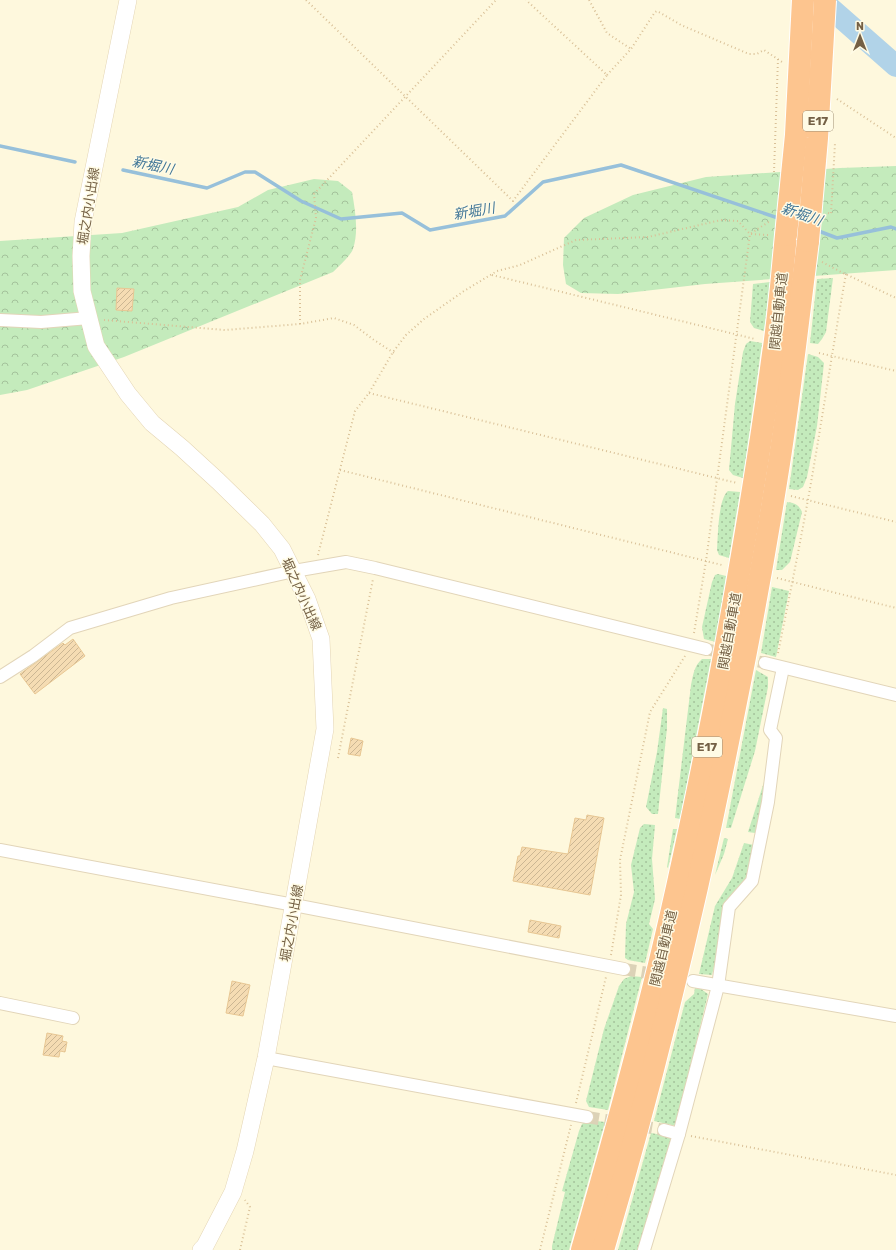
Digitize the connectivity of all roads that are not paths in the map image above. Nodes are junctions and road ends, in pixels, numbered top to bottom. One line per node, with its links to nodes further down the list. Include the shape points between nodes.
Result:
1 (128, 0): 4 (main road, 堀之内小出線, via 84,222 81,256 82,291)
2 (803, 0): 23 (highway, 関越自動車道 / E17, bridge, via 796,135 780,235 774,352 740,569 702,772 654,987)
3 (824, 0): 24 (highway, 関越自動車道 / E17, bridge, via 813,250 762,566 725,761 699,878 643,1109)
4 (89, 318): 5 (street, via 41,322); 6 (main road, 堀之内小出線, via 96,346 128,394 152,423 188,453 262,524 282,549)
5 (0, 320)
6 (294, 571): 7 (street, via 346,562); 8 (street, via 171,598 70,628 33,656); 11 (main road, 堀之内小出線, via 321,639 325,729)
7 (706, 649)
8 (0, 676)
9 (896, 695): 14 (street, via 774,666 770,730 776,738 768,802 752,881 729,907)
10 (0, 850): 11 (street)
11 (294, 905): 12 (street); 18 (main road, 堀之内小出線)
12 (624, 969)
13 (692, 981): 14 (street)
14 (718, 986): 16 (street); 21 (street)
15 (0, 1003): 17 (street)
16 (896, 1016)
17 (73, 1018)
18 (266, 1058): 19 (street); 22 (main road, 堀之内小出線, via 245,1152 233,1192)
19 (587, 1117)
20 (664, 1130): 21 (street)
21 (679, 1134): 25 (street)
22 (201, 1250)
23 (582, 1250)
24 (603, 1250)
25 (644, 1250)

